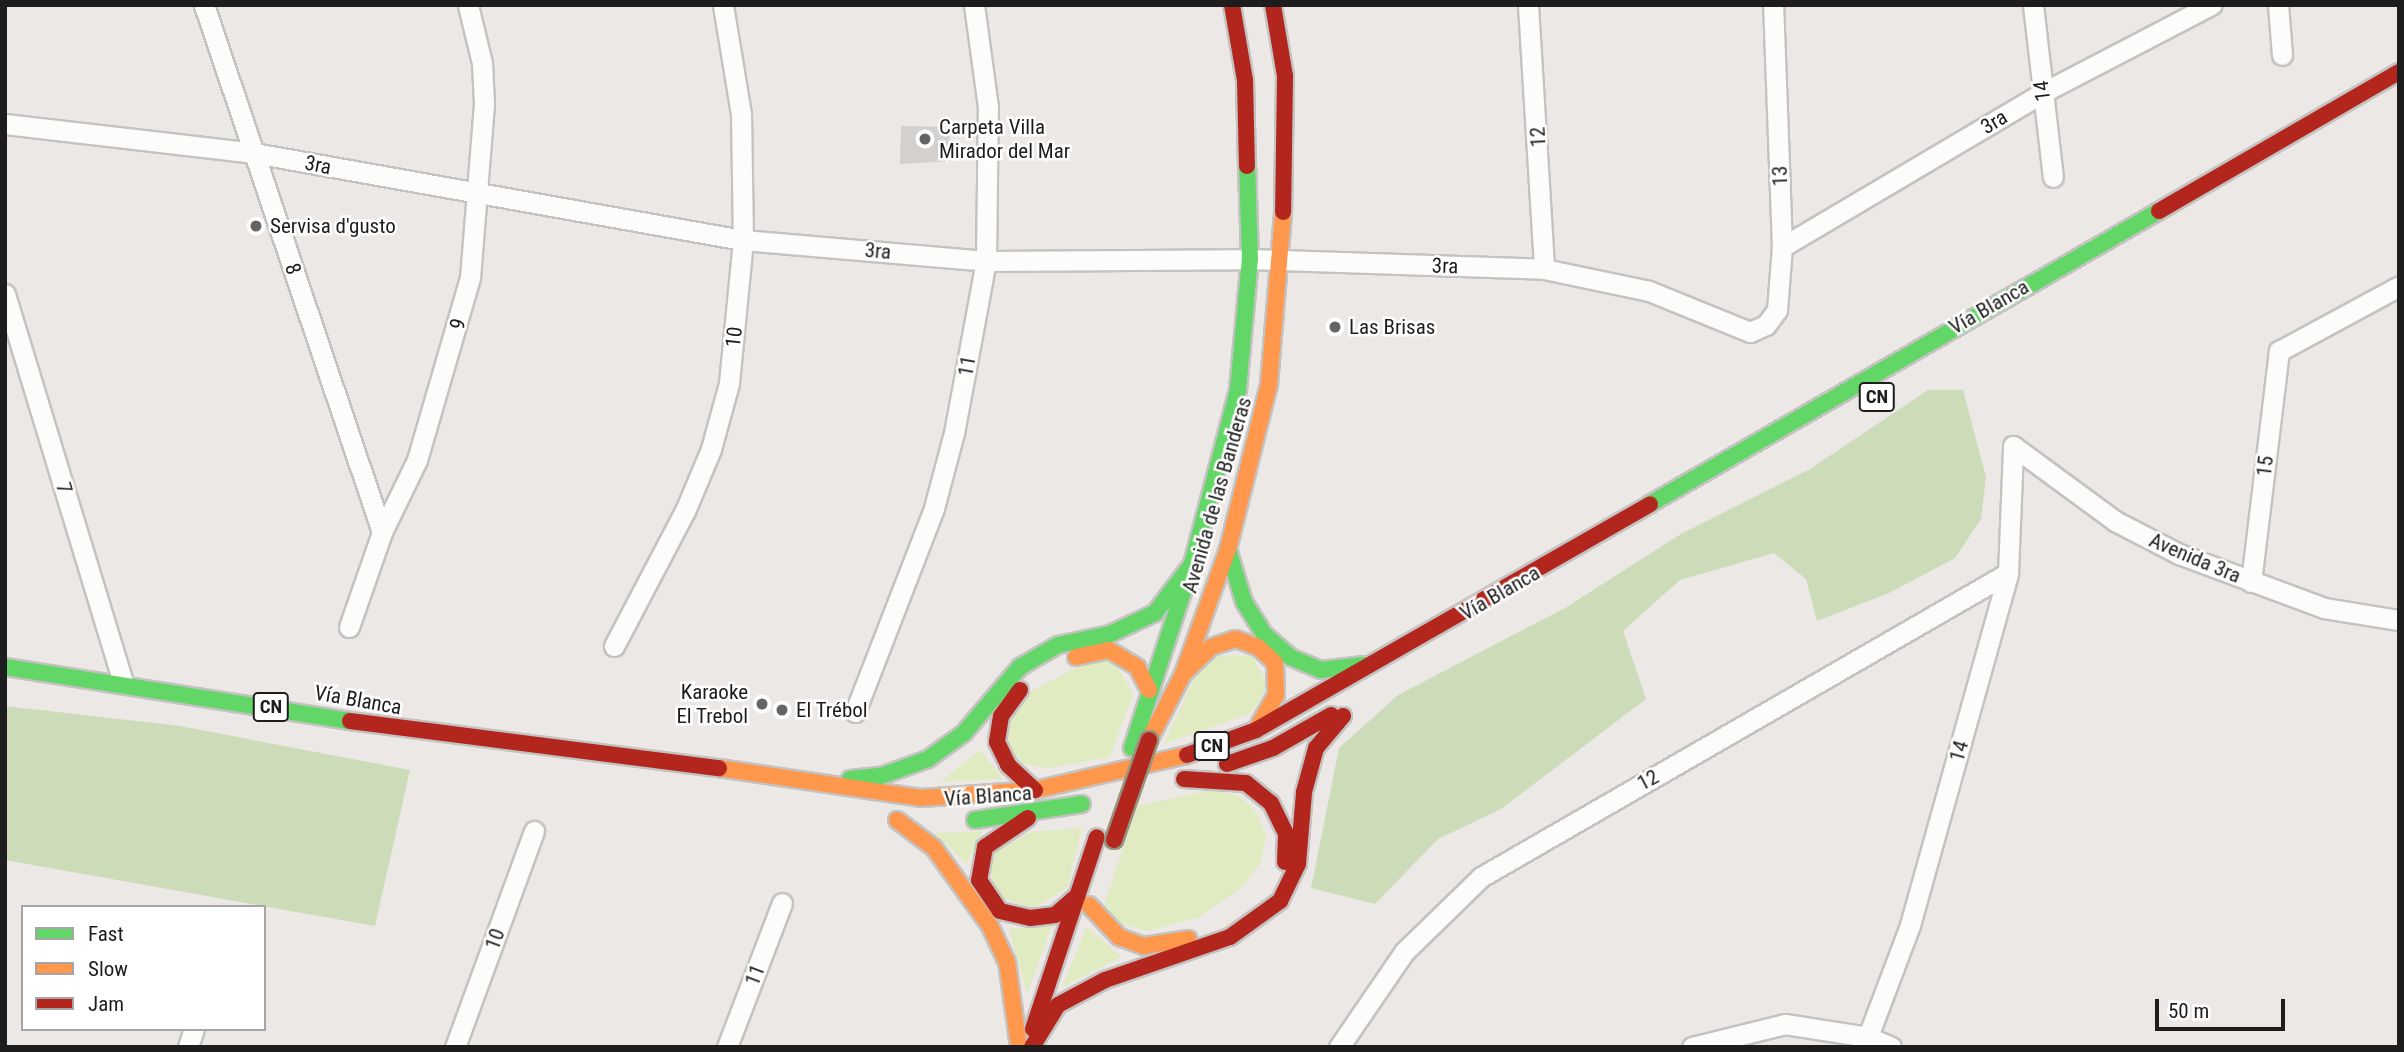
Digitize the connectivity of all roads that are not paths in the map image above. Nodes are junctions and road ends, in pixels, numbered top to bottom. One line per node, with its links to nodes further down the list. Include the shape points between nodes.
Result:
1 (204, 5): 17 (street, 8)
2 (468, 5): 19 (street, 9, via 482,63)
3 (723, 5): 20 (street, 10, via 741,114)
4 (974, 5): 24 (street, 11, via 988,107)
5 (1232, 5): 22 (main road, Avenida de las Banderas, via 1245,80)
6 (1273, 5): 23 (main road, Avenida de las Banderas, via 1285,76)
7 (1528, 5): 25 (street, 12)
8 (1773, 5): 21 (street, 13)
9 (2033, 5): 14 (street, 14)
10 (2211, 5): 14 (street, 3ra)
11 (2278, 5): 12 (street)
12 (2282, 55)
13 (2399, 72): 39 (main road, Vía Blanca / CN)
14 (2042, 93): 18 (street, 14); 21 (street, 3ra)
15 (2362, 115): 28 (main road, Vía Blanca)
16 (5, 124): 17 (street, 3ra)
17 (254, 153): 19 (street, 3ra); 31 (street, 8)
18 (2053, 177)
19 (478, 196): 20 (street, 3ra); 31 (street, 9, via 470,278 446,368 417,460)
20 (743, 240): 24 (street, 3ra); 38 (street, 10, via 723,416 685,511)
21 (1782, 247): 29 (street, 13, via 1777,310 1766,326)
22 (1250, 259): 23 (street, 3ra); 24 (street, 3ra); 33 (main road, Avenida de las Banderas, via 1238,390)
23 (1282, 260): 25 (street, 3ra); 32 (main road, Avenida de las Banderas, via 1269,384)
24 (986, 261): 44 (street, 11, via 954,433 934,508)
25 (1544, 269): 29 (street, 3ra, via 1650,291)
26 (2399, 286): 35 (street, 15, via 2279,351)
27 (5, 294): 42 (street, 7)
28 (2050, 295)
29 (1750, 332)
30 (2013, 446): 34 (street, 14); 35 (street, Avenida 3ra, via 2115,522)
31 (382, 532): 37 (street, 9)
32 (1228, 549): 39 (main road, via 1244,602 1265,635 1290,657 1320,670); 41 (main road, Avenida de las Banderas)
33 (1192, 564): 43 (main road, Avenida de las Banderas); 48 (main road, via 1155,613 1110,634 1058,645 1020,667 964,733 928,759 881,776)
34 (2008, 573): 58 (street, 14, via 1910,925); 64 (street, 12, via 1480,877 1404,952)
35 (2251, 582): 36 (street, Avenida 3ra, via 2324,608)
36 (2399, 620)
37 (349, 627)
38 (614, 646)
39 (1375, 663): 45 (main road, Vía Blanca / CN)
40 (5, 667): 42 (main road, Vía Blanca / CN)
41 (1184, 674): 45 (main road, via 1211,647 1236,639 1258,647 1275,663 1276,695); 55 (main road, Avenida de las Banderas, bridge)
42 (123, 682): 46 (main road, Vía Blanca / CN)
43 (1149, 690): 50 (main road, via 1137,667 1109,650 1061,660 1024,684 1001,716 997,742 1009,765); 55 (main road, Avenida de las Banderas)
44 (855, 712)
45 (1256, 730): 50 (main road, Vía Blanca / CN, via 1187,755)
46 (537, 748): 47 (main road, Vía Blanca / CN, via 572,765); 48 (main road, Vía Blanca / CN, via 576,747)
47 (651, 778)
48 (803, 785): 50 (main road, Vía Blanca / CN, via 921,798)
49 (1147, 788): 51 (main road, Vía Blanca)
50 (1035, 790)
51 (1035, 815): 53 (main road, Vía Blanca); 56 (main road, via 1001,832 985,848 979,880 999,911 1030,918 1055,915)
52 (924, 820): 61 (main road, Vía Blanca, via 891,819 934,848 990,926 1007,962)
53 (951, 820)
54 (534, 831): 59 (street, 10)
55 (1105, 839): 56 (main road, Avenida de las Banderas)
56 (1084, 900): 62 (main road, Avenida de las Banderas); 63 (main road, CN, via 1119,937 1144,946 1184,941 1270,893 1285,863 1286,834 1271,803 1246,783 1178,780 1273,748 1356,701 1316,748 1304,792 1298,864 1280,901 1230,937 1105,980 1058,1005)
57 (782, 903): 60 (street, 11)
58 (1866, 1042): 65 (street, via 1785,1024); 66 (street)
59 (455, 1047)
60 (727, 1047)
61 (1018, 1047)
62 (1026, 1047)
63 (1032, 1047)
64 (1339, 1047)
65 (1692, 1047)
66 (1891, 1047)

